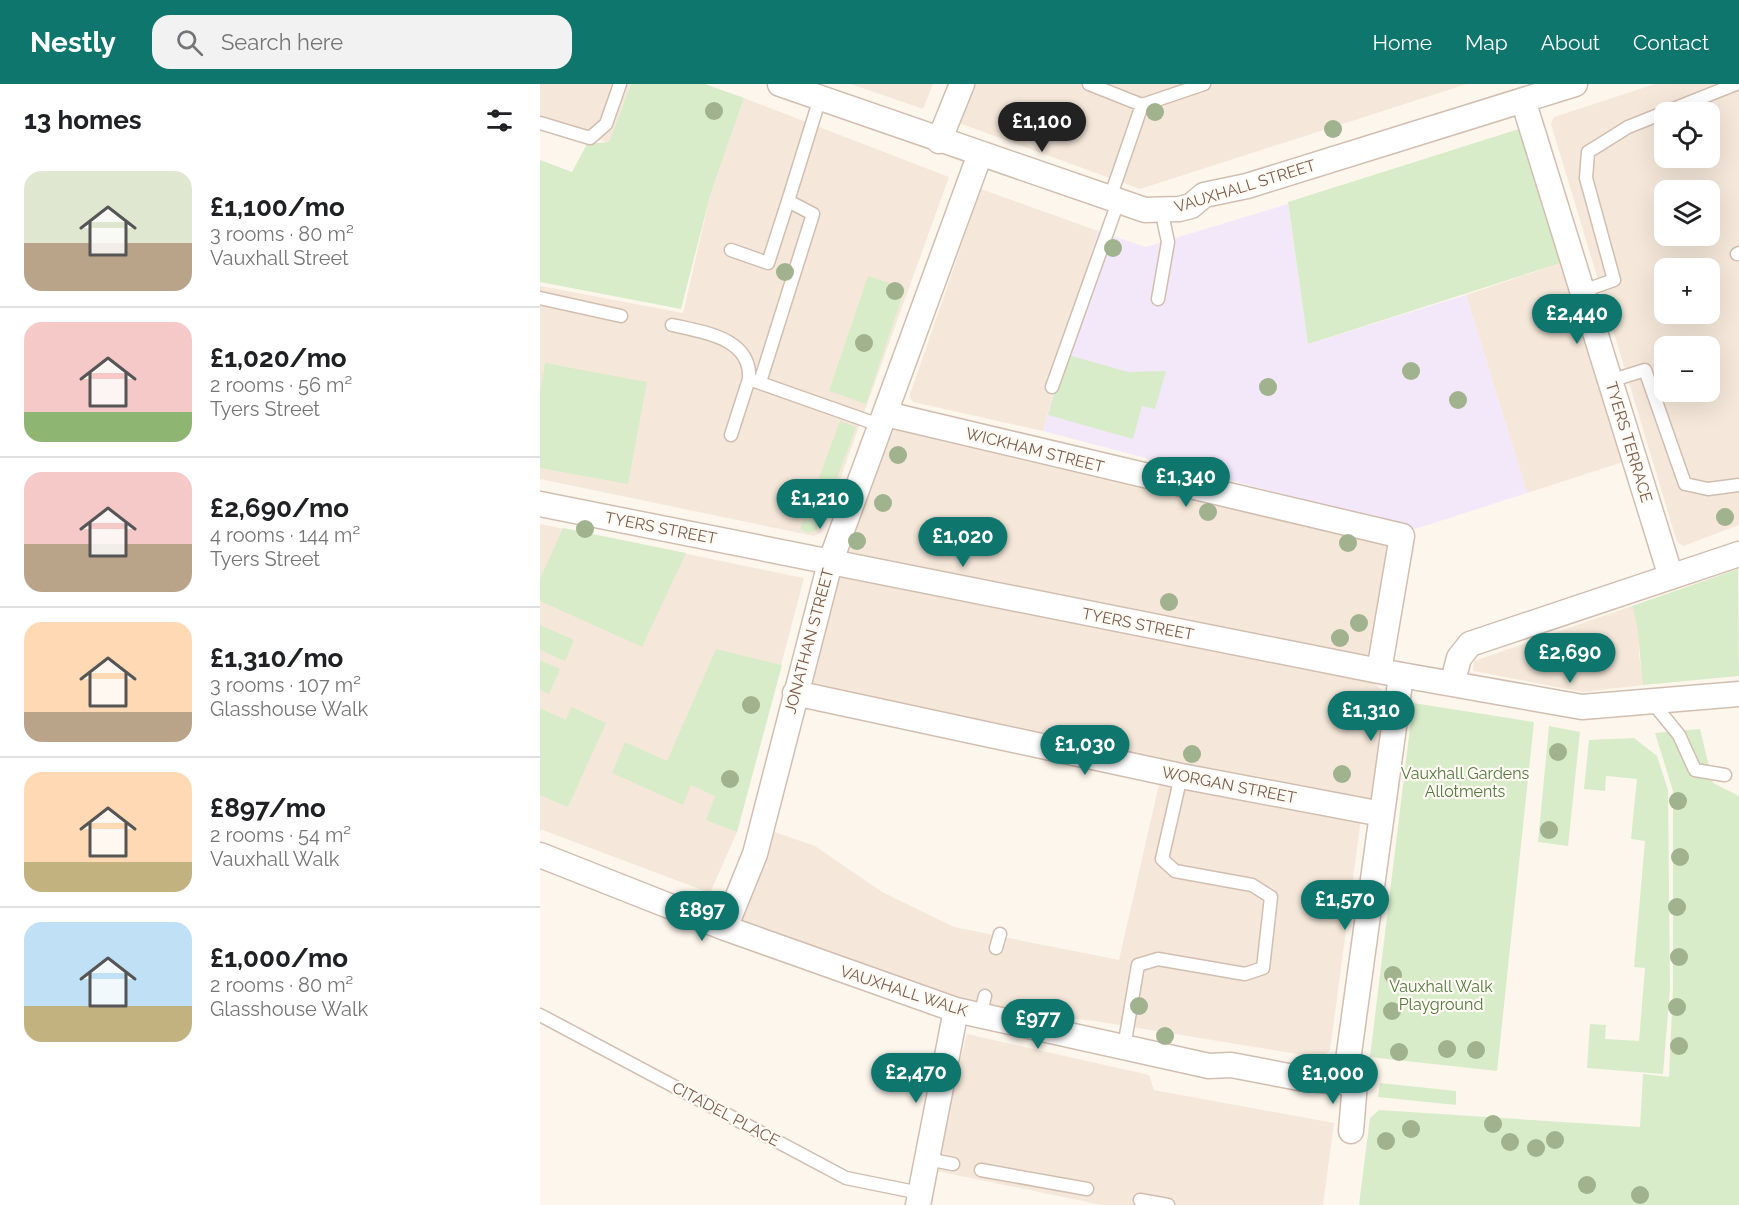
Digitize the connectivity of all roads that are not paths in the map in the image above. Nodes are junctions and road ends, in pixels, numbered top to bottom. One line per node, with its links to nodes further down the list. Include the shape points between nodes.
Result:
1 (621, 84): 11 (lane, via 606,124 590,138)
2 (780, 84): 8 (street, VAUXHALL STREET)
3 (962, 84): 12 (street)
4 (1089, 84): 10 (lane)
5 (1204, 84): 10 (lane)
6 (1575, 84): 9 (street, VAUXHALL STREET)
7 (1736, 84): 18 (lane, via 1628,127 1588,153 1586,178 1614,280)
8 (820, 98): 12 (street, VAUXHALL STREET); 15 (lane)
9 (1523, 100): 16 (street, VAUXHALL STREET, via 1247,186 1204,195 1191,206); 18 (street, TYERS TERRACE)
10 (1142, 105): 14 (lane)
11 (540, 123)
12 (939, 141): 13 (street, VAUXHALL STREET)
13 (980, 154): 14 (street, VAUXHALL STREET); 26 (street, JONATHAN STREET)
14 (1114, 200): 16 (street, VAUXHALL STREET, via 1145,210); 25 (lane)
15 (789, 201): 17 (lane, via 768,263); 23 (lane, via 813,214)
16 (1161, 209): 20 (lane, via 1168,242)
17 (731, 250)
18 (1583, 291): 24 (street, TYERS TERRACE)
19 (540, 298): 21 (lane)
20 (1158, 299)
21 (621, 316)
22 (672, 325): 23 (lane, via 737,345)
23 (754, 380): 26 (lane); 27 (lane)
24 (1610, 381): 28 (lane, via 1645,370 1685,484 1708,489); 32 (street, TYERS TERRACE)
25 (1052, 387)
26 (884, 420): 31 (street, JONATHAN STREET); 33 (street, WICKHAM STREET, via 1402,536)
27 (731, 435)
28 (1739, 485)
29 (540, 504): 31 (street, TYERS STREET)
30 (1739, 554): 32 (street)
31 (830, 563): 33 (street, TYERS STREET); 35 (street, JONATHAN STREET)
32 (1671, 578): 34 (street, via 1470,644 1459,658)
33 (1390, 673): 34 (street, TYERS STREET); 40 (street)
34 (1452, 684): 37 (street, TYERS STREET, via 1582,707)
35 (795, 693): 39 (street, WORGAN STREET); 42 (street, JONATHAN STREET, via 755,854)
36 (1739, 694): 37 (street, TYERS STREET)
37 (1652, 702): 38 (lane, via 1679,735 1695,770)
38 (1725, 775)
39 (1181, 776): 40 (street, WORGAN STREET); 47 (lane, via 1162,859 1175,871 1252,885 1271,897 1263,968 1245,974 1158,959 1138,965)
40 (1382, 814): 48 (street)
41 (540, 855): 42 (street, VAUXHALL WALK)
42 (725, 928): 45 (street, VAUXHALL WALK)
43 (1000, 934): 44 (lane)
44 (996, 948)
45 (956, 1010): 47 (street, VAUXHALL WALK, via 982,1006); 50 (street)
46 (540, 1015): 54 (lane, CITADEL PLACE, via 846,1178)
47 (1124, 1047): 48 (street, VAUXHALL WALK, via 1209,1066 1231,1065 1299,1078)
48 (1350, 1082): 49 (street)
49 (1351, 1131)
50 (927, 1159): 51 (lane); 54 (street)
51 (953, 1164)
52 (981, 1170): 53 (lane)
53 (1087, 1190)
54 (919, 1199)
55 (1140, 1200): 56 (lane)
56 (1168, 1205)

